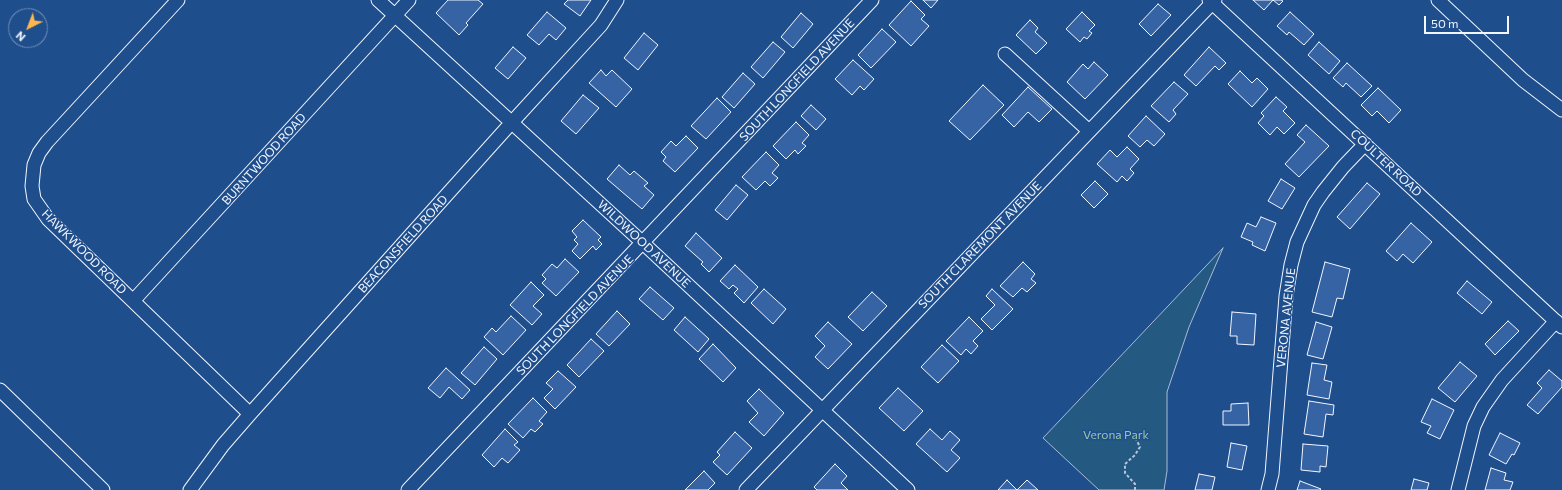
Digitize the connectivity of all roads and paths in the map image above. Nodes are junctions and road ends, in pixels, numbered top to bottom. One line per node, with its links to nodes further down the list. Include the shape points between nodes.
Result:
1 (178, 0): 15 (street, HAWKWOOD ROAD, via 47,142 39,153 31,177 34,199 48,219)
2 (378, 0): 8 (street, WILDWOOD AVENUE)
3 (409, 0): 8 (street, BURNTWOOD ROAD)
4 (617, 0): 11 (street, BEACONSFIELD ROAD, via 601,25)
5 (872, 0): 14 (street, SOUTH LONGFIELD AVENUE)
6 (1438, 0): 10 (street, via 1523,80)
7 (1212, 1): 12 (street, SOUTH CLAREMONT AVENUE); 13 (street, COULTER ROAD)
8 (394, 16): 11 (street, WILDWOOD AVENUE); 15 (street, BURNTWOOD ROAD)
9 (1005, 54): 12 (street)
10 (1562, 110)
11 (512, 122): 14 (street, WILDWOOD AVENUE); 19 (street, BEACONSFIELD ROAD)
12 (1090, 131): 18 (street, SOUTH CLAREMONT AVENUE)
13 (1366, 144): 16 (street, COULTER ROAD); 27 (street, VERONA AVENUE, via 1322,192 1297,242 1286,296 1272,474)
14 (643, 243): 18 (street, WILDWOOD AVENUE); 23 (street, SOUTH LONGFIELD AVENUE)
15 (133, 302): 19 (street, HAWKWOOD ROAD)
16 (1559, 324): 28 (street, via 1502,380 1483,407 1474,426)
17 (0, 390): 21 (street)
18 (822, 410): 24 (street, SOUTH CLAREMONT AVENUE); 25 (street, WILDWOOD AVENUE)
19 (250, 414): 22 (street, BEACONSFIELD ROAD)
20 (1136, 439): 26 (path, via 1140,447 1126,464 1125,473 1135,484)
21 (104, 490)
22 (190, 490)
23 (408, 490)
24 (746, 490)
25 (908, 490)
26 (1135, 490)
27 (1268, 490)
28 (1458, 490)

